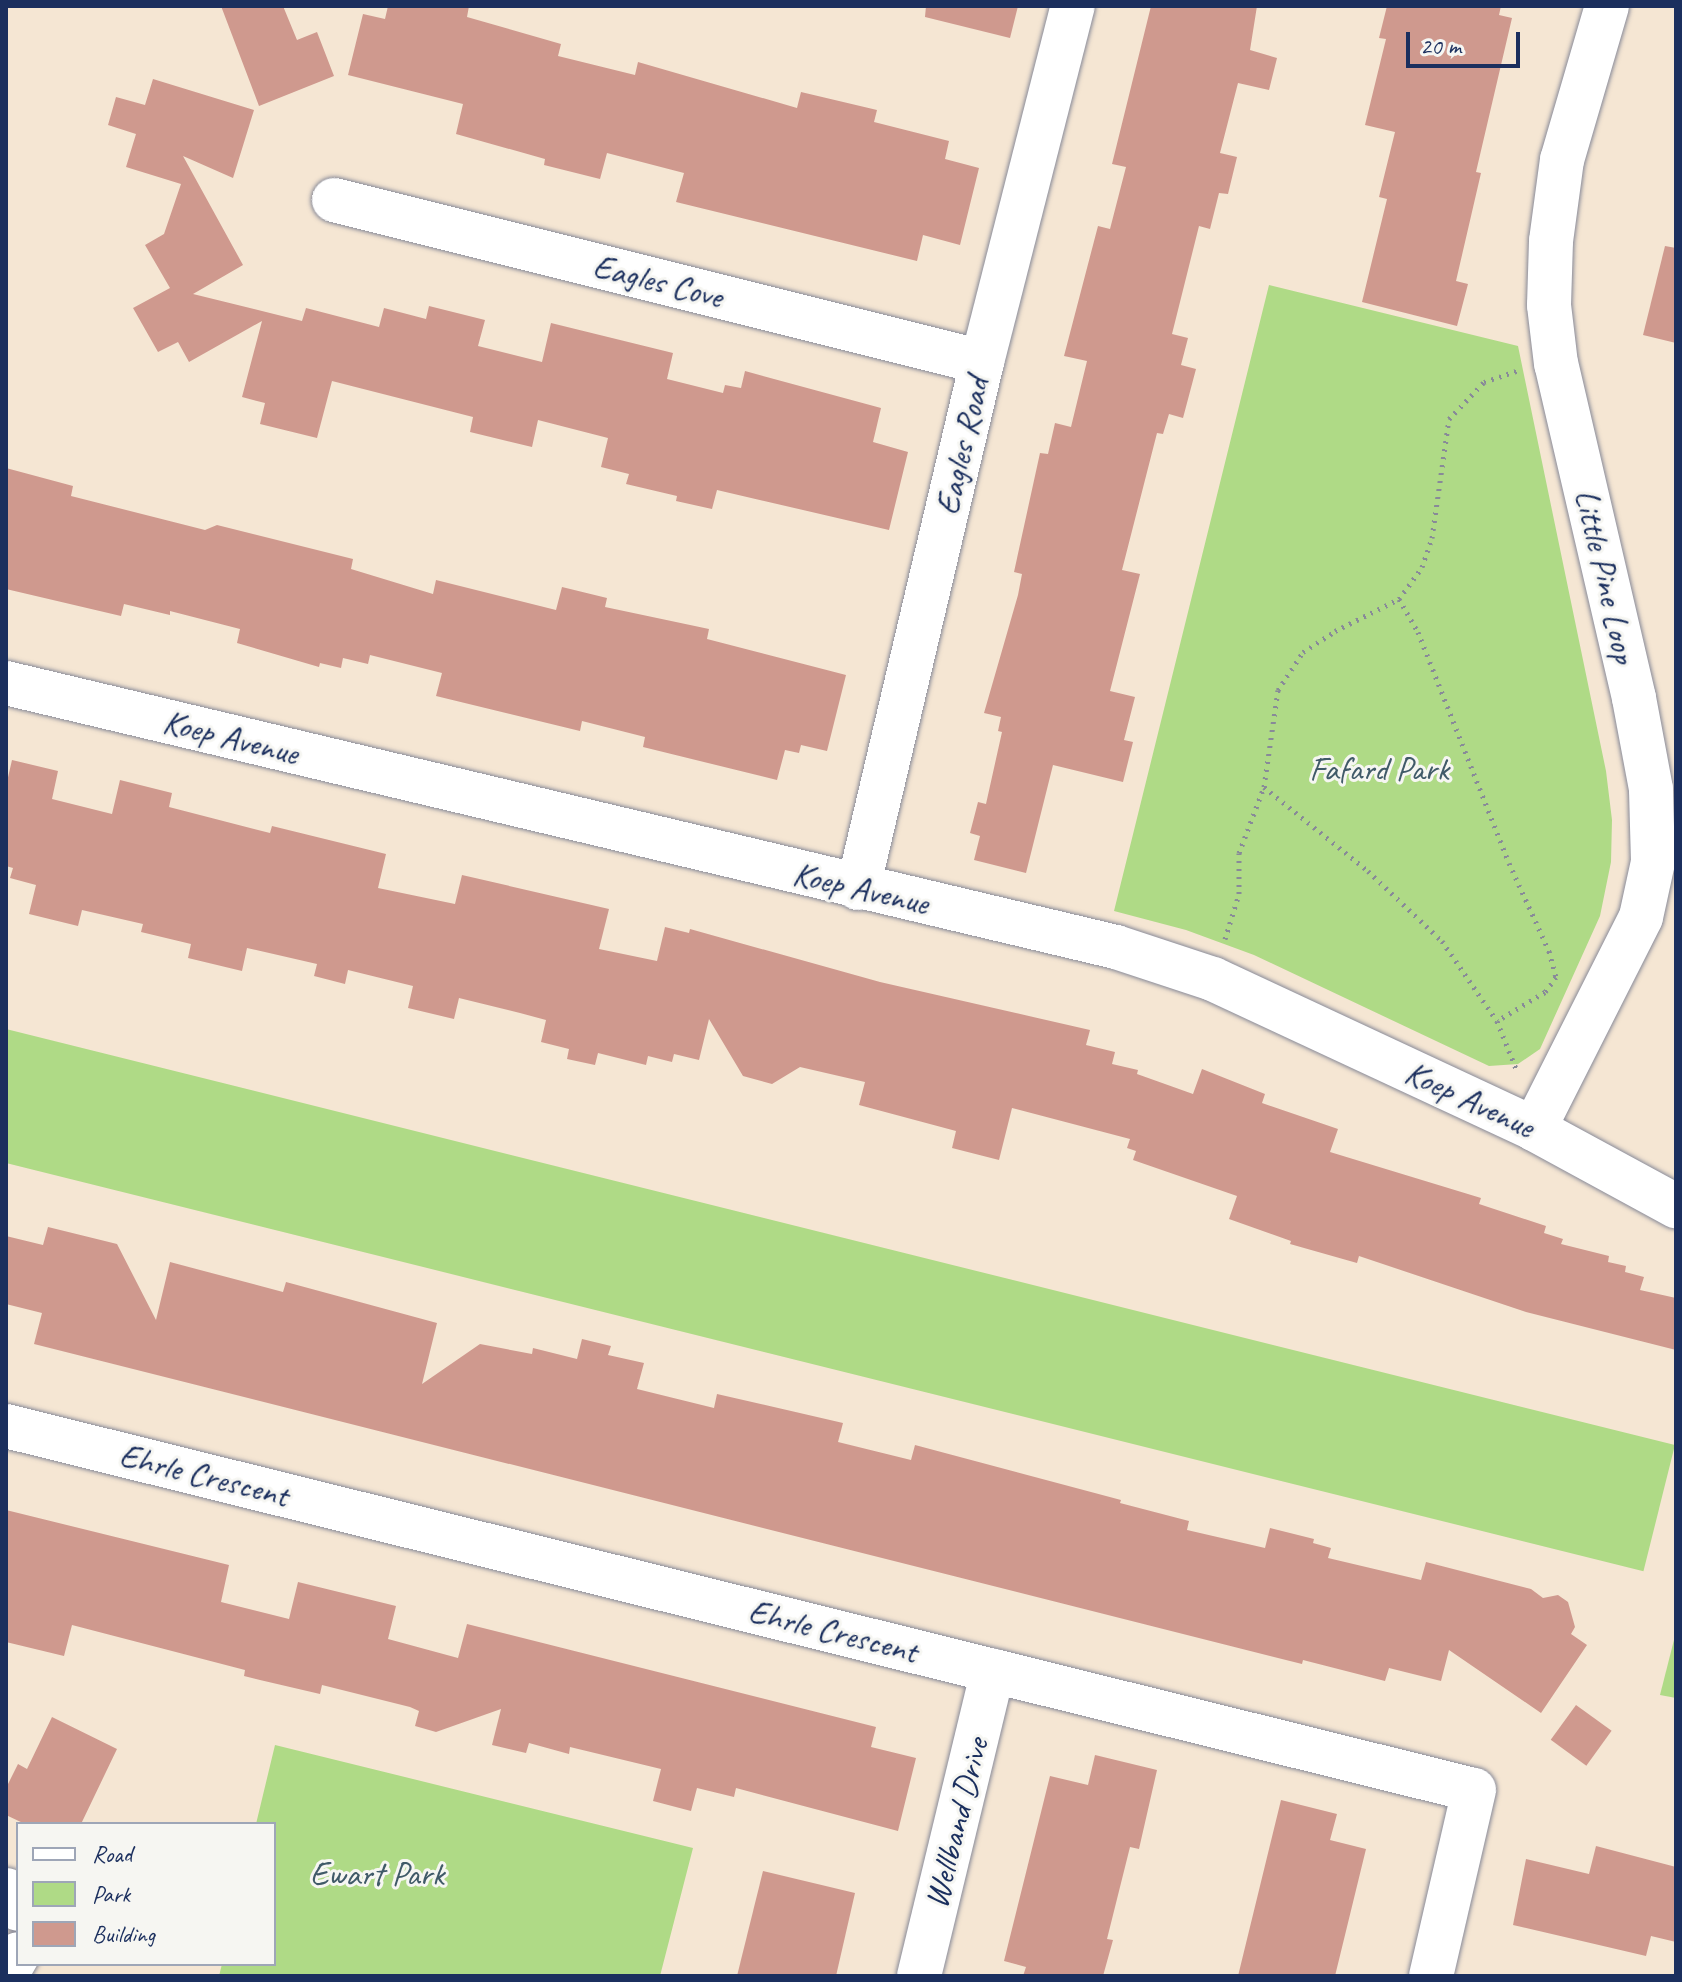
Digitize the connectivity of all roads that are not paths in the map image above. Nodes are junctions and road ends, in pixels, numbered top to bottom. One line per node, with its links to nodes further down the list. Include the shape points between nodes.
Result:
1 (1073, 6): 4 (street, Eagles Road)
2 (1607, 6): 7 (street, Little Pine Loop, via 1562,160 1549,305 1556,364 1651,789 1653,862 1641,917)
3 (334, 200): 4 (street, Eagles Cove)
4 (982, 362): 6 (street, Eagles Road)
5 (6, 683): 6 (street, Koep Avenue)
6 (858, 888): 7 (street, Koep Avenue, via 1116,947 1213,979)
7 (1534, 1129): 8 (street, Koep Avenue)
8 (1676, 1206)
9 (6, 1426): 10 (street, Ehrle Crescent)
10 (993, 1671): 13 (street, Wellband Drive); 14 (street, Ehrle Crescent, via 1474,1790)
11 (16, 1958): 12 (street)
12 (6, 1975)
13 (919, 1976)
14 (1431, 1976)

